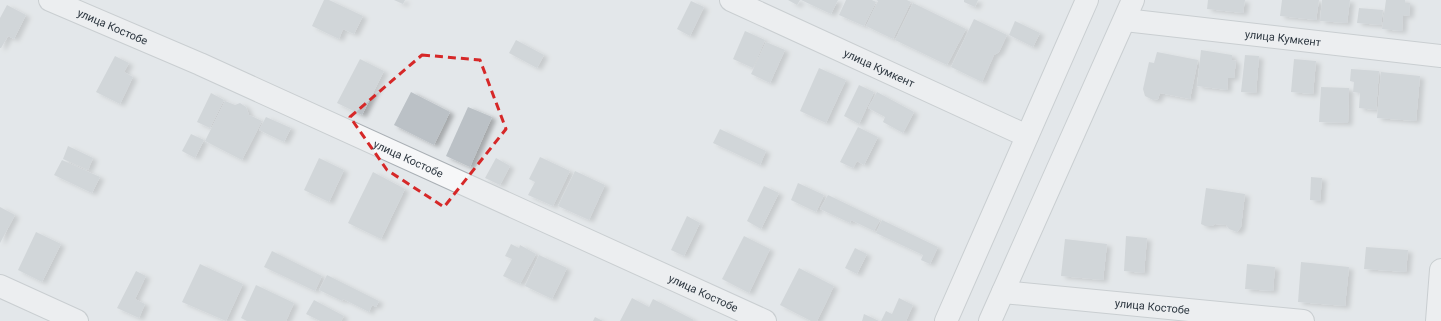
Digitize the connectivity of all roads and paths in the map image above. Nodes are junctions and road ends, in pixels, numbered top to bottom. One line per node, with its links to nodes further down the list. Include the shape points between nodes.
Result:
1 (50, 0): 12 (street, улица Костобе, via 200,64)
2 (731, 0): 7 (street, улица Кумкент)
3 (1087, 0): 7 (street)
4 (1133, 0): 5 (street)
5 (1125, 20): 6 (street, улица Кумкент); 10 (street)
6 (1441, 56)
7 (1027, 136): 13 (street)
8 (1441, 270): 16 (street)
9 (0, 286): 11 (street)
10 (1003, 292): 14 (street); 15 (street, улица Костобе)
11 (77, 321)
12 (765, 321)
13 (946, 321)
14 (990, 321)
15 (1303, 321)
16 (1437, 321)

